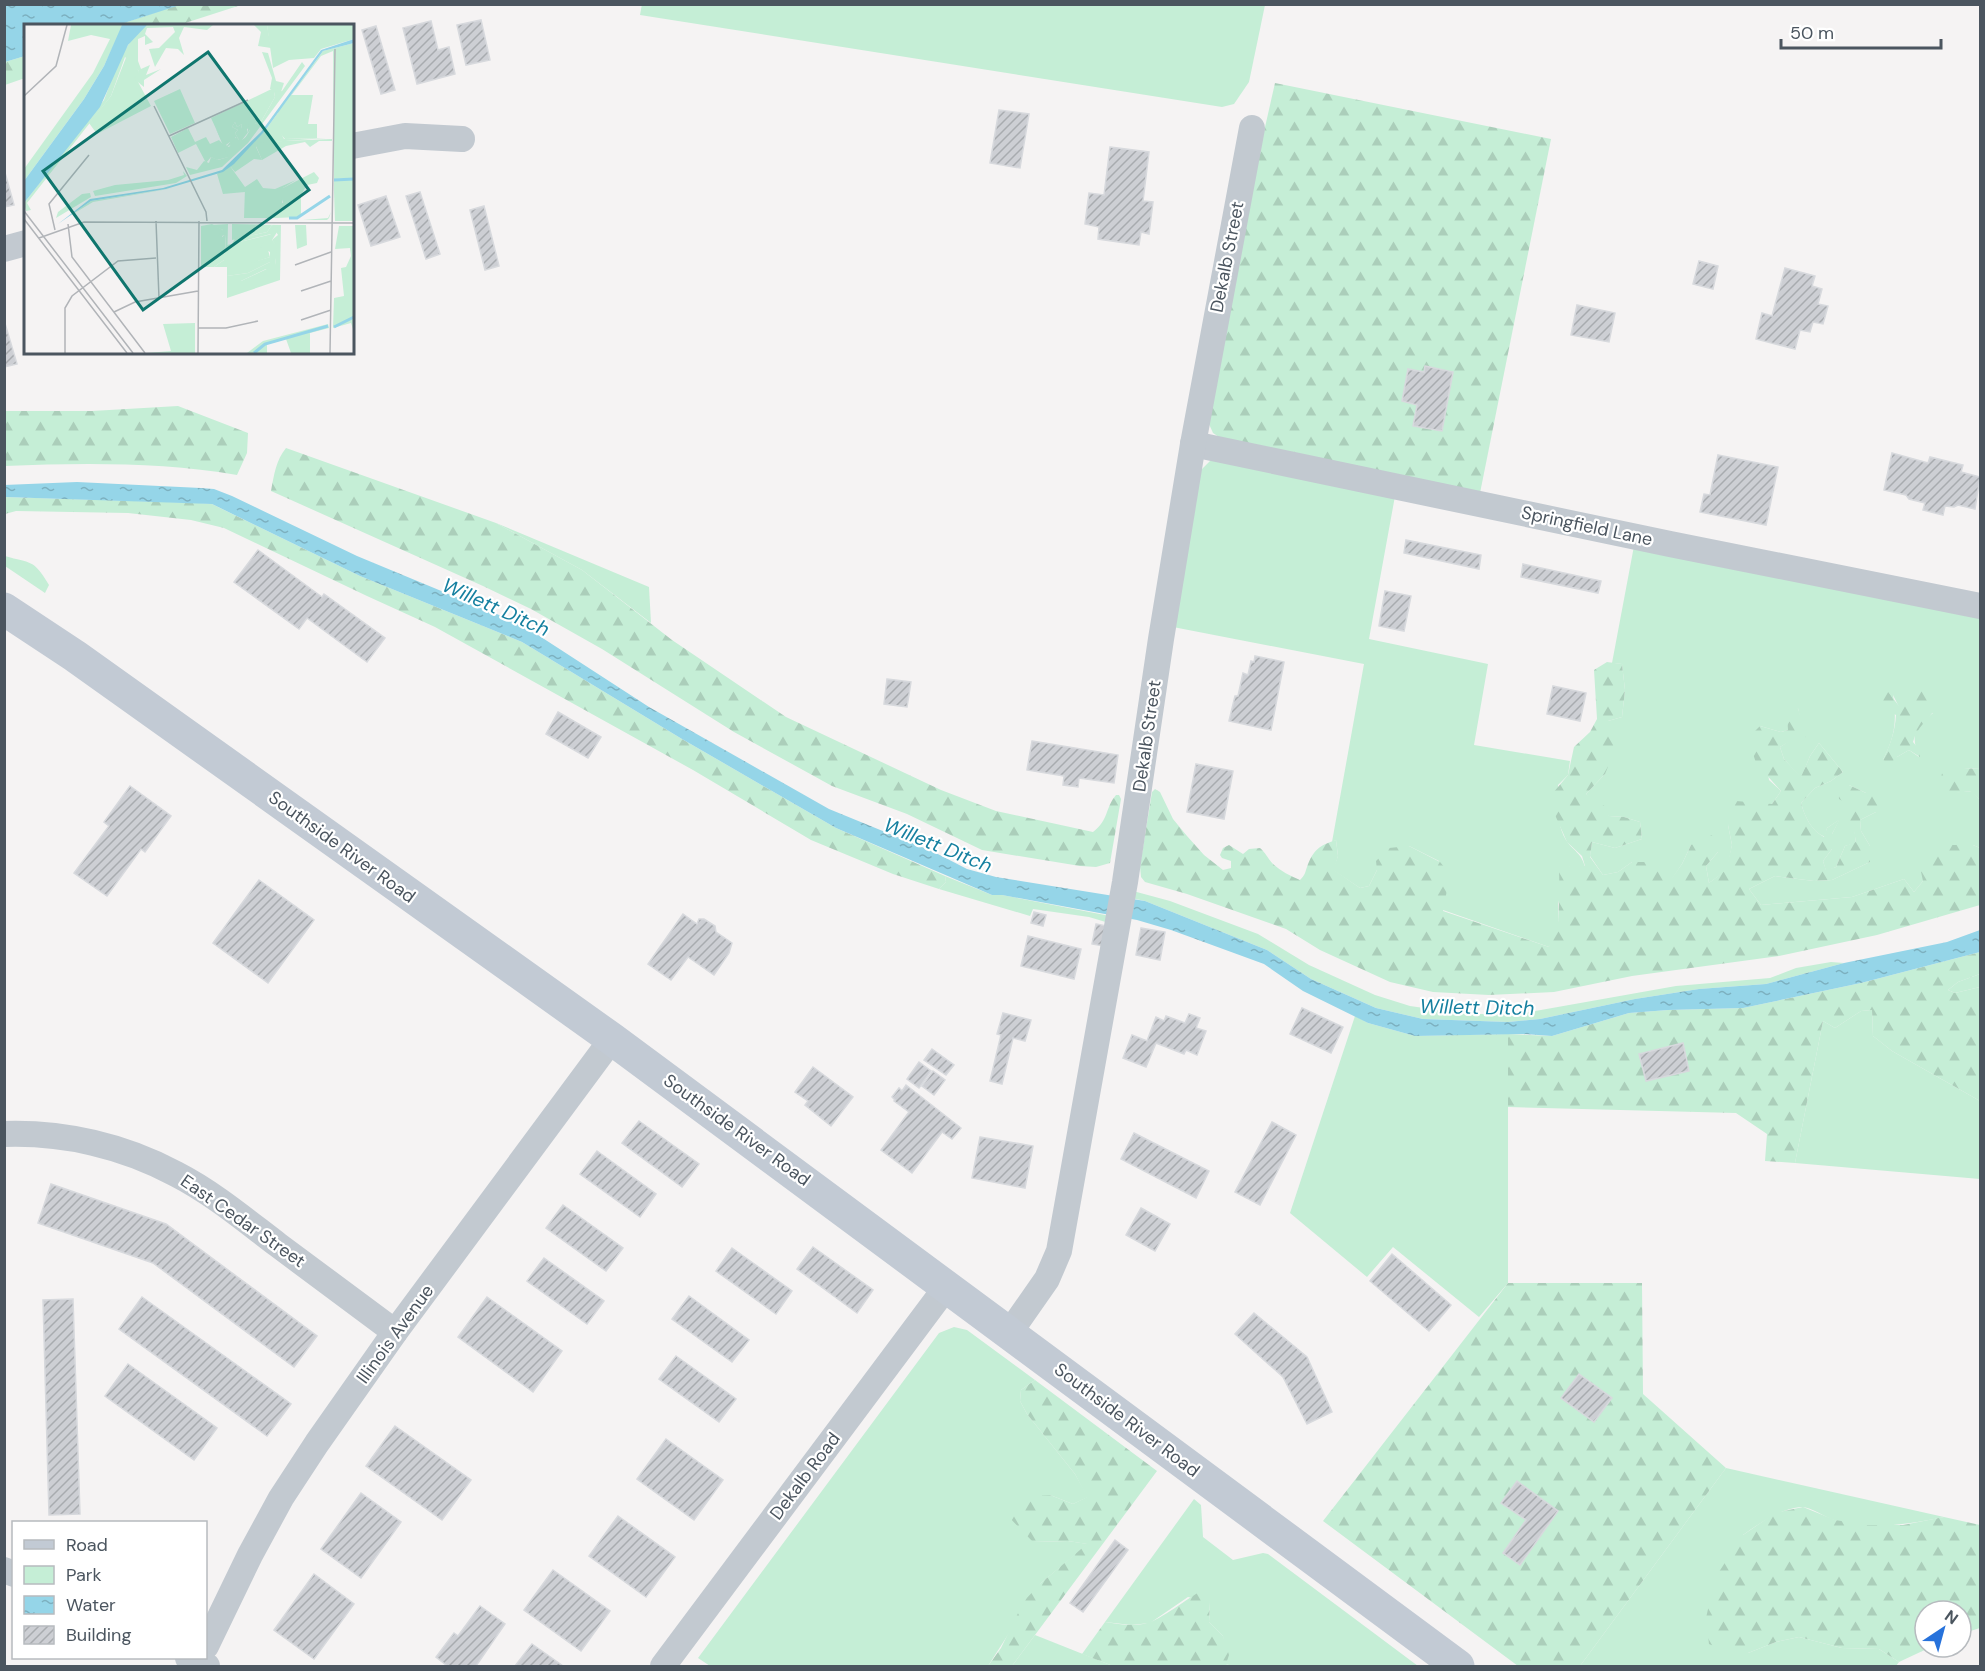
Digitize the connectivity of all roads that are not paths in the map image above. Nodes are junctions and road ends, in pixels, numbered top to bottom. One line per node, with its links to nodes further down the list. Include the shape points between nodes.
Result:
1 (1252, 128): 6 (street, Dekalb Street)
2 (462, 139): 3 (street, via 405,136)
3 (354, 146)
4 (24, 244): 5 (street)
5 (4, 249)
6 (1193, 444): 7 (street, Springfield Lane); 13 (street, Dekalb Street, via 1124,888 1059,1251 1047,1279)
7 (1980, 606)
8 (4, 609): 9 (main road, Southside River Road)
9 (612, 1039): 11 (main road, Southside River Road); 12 (street, Illinois Avenue)
10 (4, 1134): 12 (street, East Cedar Street, via 50,1135 115,1148 176,1174 210,1194)
11 (947, 1286): 13 (main road, Southside River Road); 15 (street, Dekalb Road)
12 (395, 1332): 14 (street, Illinois Avenue, via 281,1498)
13 (1010, 1332): 16 (main road, Southside River Road)
14 (207, 1644)
15 (663, 1666)
16 (1458, 1666)

